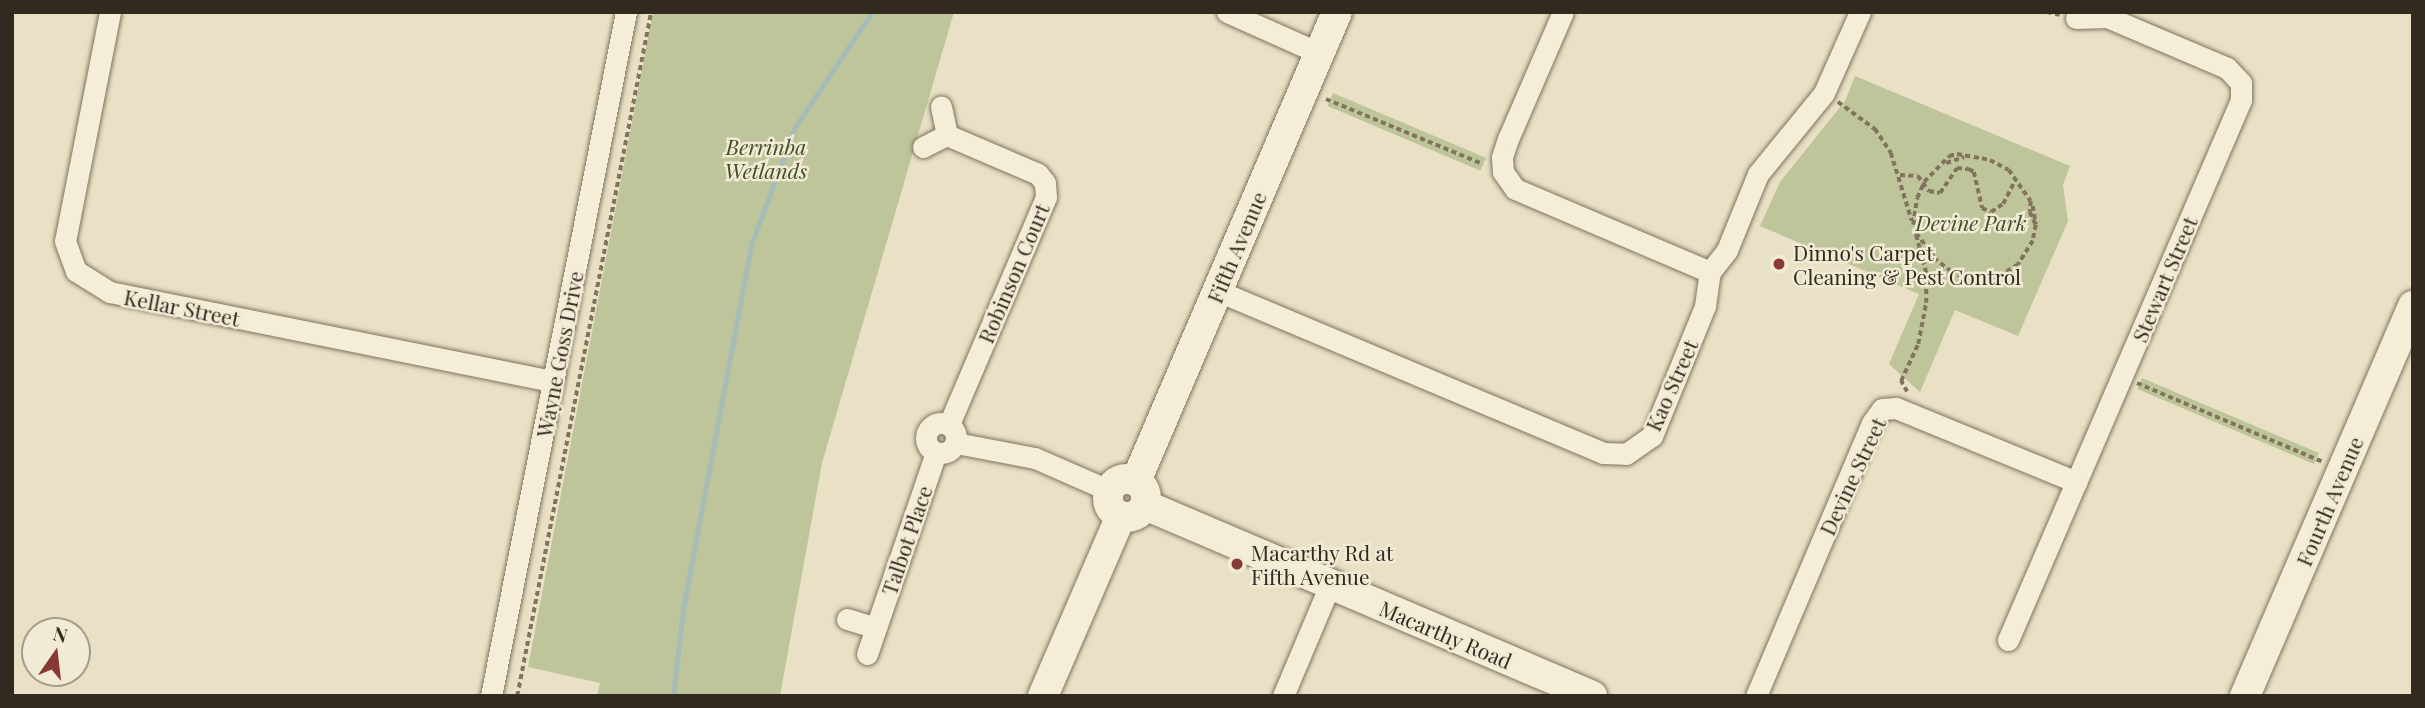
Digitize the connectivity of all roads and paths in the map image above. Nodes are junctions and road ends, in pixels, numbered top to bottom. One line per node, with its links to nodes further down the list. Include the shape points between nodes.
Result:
1 (110, 12): 25 (street, Kellar Street, via 65,241 76,271 110,292)
2 (626, 12): 25 (street, Wayne Goss Drive)
3 (651, 12): 37 (path)
4 (1227, 12): 9 (street)
5 (1337, 12): 9 (street, Fifth Avenue)
6 (1563, 12): 15 (street, via 1508,139)
7 (1860, 12): 10 (street)
8 (2076, 18): 24 (street, Stewart Street, via 2107,17 2227,68 2241,83 2241,100)
9 (1319, 52): 22 (street, Fifth Avenue)
10 (1824, 93): 16 (path, via 1875,129); 21 (street, via 1758,174 1727,250)
11 (1324, 98): 15 (path)
12 (941, 107): 13 (street)
13 (947, 135): 14 (street); 27 (street, Robinson Court, via 1038,174 1045,183 1046,197)
14 (923, 147)
15 (1503, 172): 21 (street, via 1515,189)
16 (1899, 175): 18 (path, via 1912,173); 19 (path)
17 (2016, 179): 18 (path, via 1990,160 1957,154 1949,156); 18 (path, via 2003,204 1990,212 1982,208 1974,172 1969,169 1957,168 1940,193 1929,191); 20 (path, via 2033,206 2030,212 2036,225 2033,241 2007,273 1970,281 1934,258)
18 (1924, 181): 19 (path)
19 (1913, 225): 20 (path)
20 (1915, 232): 26 (path, via 1926,273 1926,303 1918,344 1901,381 1907,390)
21 (1710, 272): 22 (street, Kao Street, via 1704,306 1652,436 1626,454 1602,453)
22 (1218, 291): 30 (street, Fifth Avenue)
23 (2413, 306): 28 (street, Fourth Avenue)
24 (2122, 376): 28 (path); 29 (street, Stewart Street)
25 (554, 381): 36 (street, Wayne Goss Drive)
26 (1899, 409): 29 (street, Devine Street); 41 (street, Devine Street, via 1882,409 1872,423)
27 (952, 434): 30 (street, via 1035,458); 33 (street, Talbot Place, via 936,423 927,432 927,444 936,453)
28 (2342, 470): 42 (street, Fourth Avenue)
29 (2076, 482): 34 (street, Stewart Street)
30 (1128, 498): 31 (street, Macarthy Road); 38 (street, Fifth Avenue)
31 (1330, 585): 39 (street); 40 (street, Macarthy Road)
32 (847, 619): 33 (street)
33 (876, 628): 35 (street, Talbot Place)
34 (2008, 640)
35 (867, 654)
36 (491, 696)
37 (517, 696)
38 (1043, 696)
39 (1283, 696)
40 (1592, 696)
41 (1756, 696)
42 (2245, 696)

